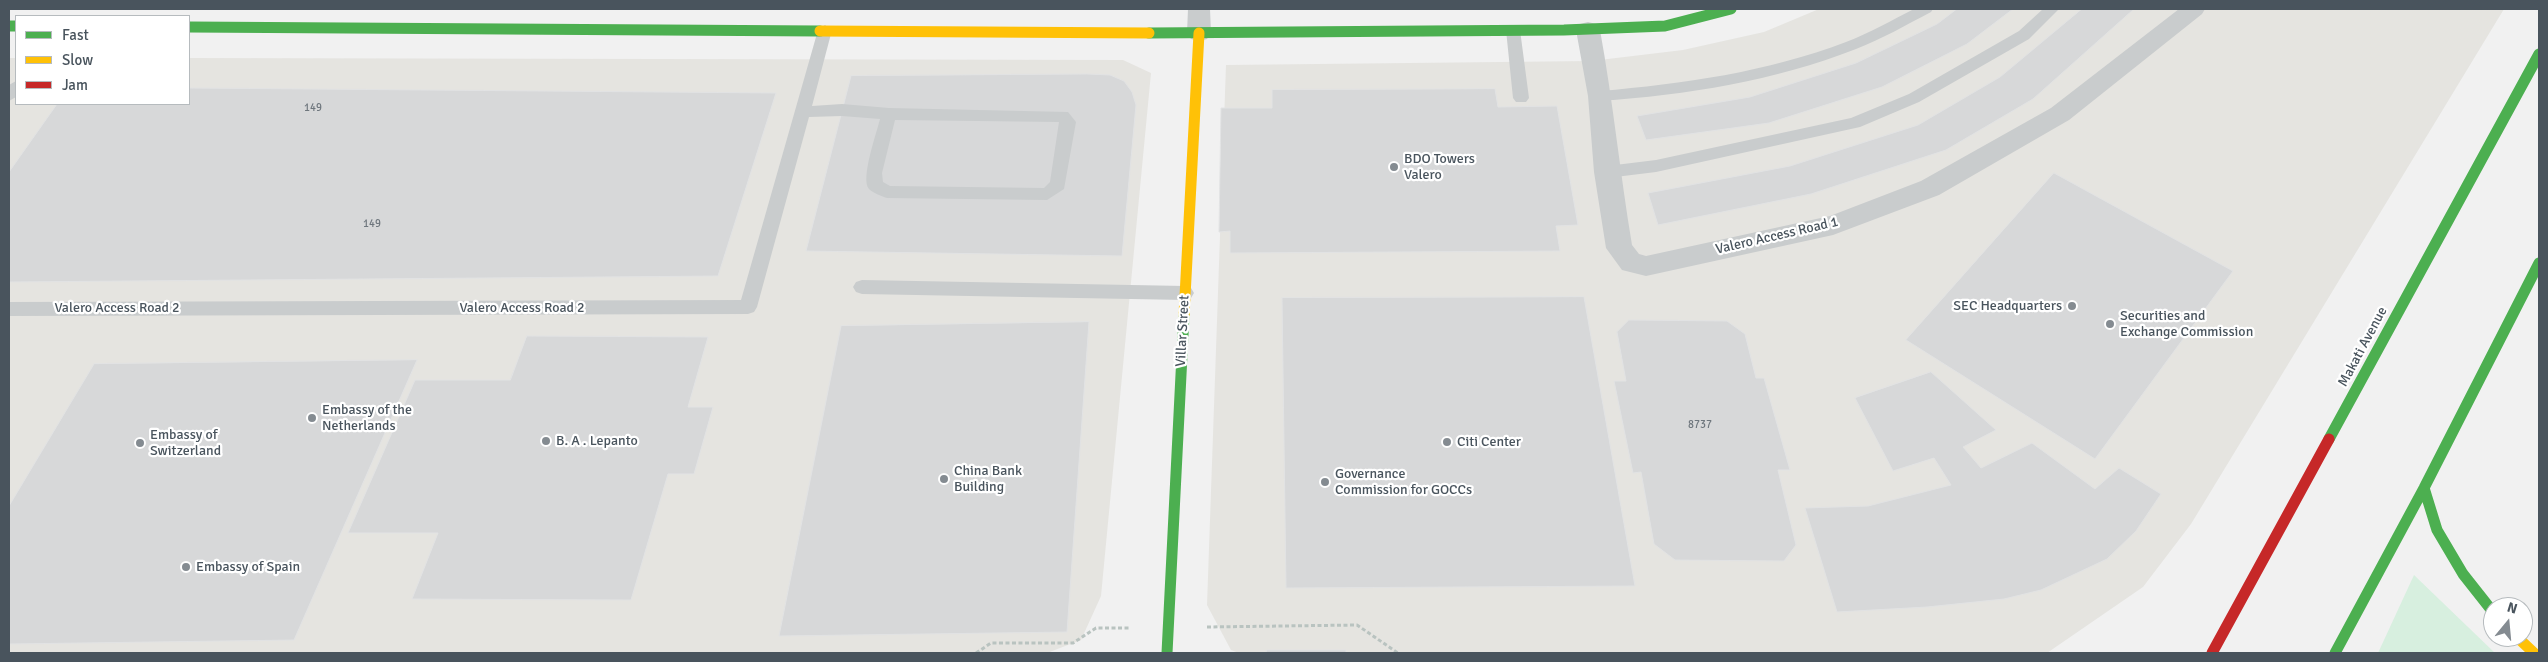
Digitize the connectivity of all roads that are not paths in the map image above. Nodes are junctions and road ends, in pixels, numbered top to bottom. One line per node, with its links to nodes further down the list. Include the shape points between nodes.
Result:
1 (1199, 9): 10 (street, Villar Street)
2 (1731, 9): 9 (street, via 1665,26)
3 (1926, 9): 12 (lane, via 1851,45 1764,72 1645,94)
4 (2052, 9): 16 (lane, via 2024,35 1914,98 1854,123 1656,166)
5 (2194, 9): 16 (street, Valero Access Road 1, via 2060,114 1930,188 1833,225 1646,266 1631,263 1619,248)
6 (190, 27): 7 (street)
7 (825, 30): 10 (street); 14 (lane, Valero Access Road 2)
8 (1513, 30): 9 (street); 10 (street); 13 (lane)
9 (1588, 30): 12 (street, Valero Access Road 1)
10 (1199, 33): 19 (street, Villar Street)
11 (2539, 54): 24 (street, Makati Avenue)
12 (1600, 96): 16 (street, Valero Access Road 1)
13 (1521, 98)
14 (802, 112): 15 (lane, via 842,110); 20 (lane, Valero Access Road 2, via 748,307)
15 (889, 114): 15 (lane, via 874,173 875,185 887,192 1047,194 1058,185 1068,122 1063,116)
16 (1607, 172)
17 (2539, 263): 21 (street)
18 (862, 287): 19 (lane)
19 (1185, 293): 23 (street, Villar Street)
20 (9, 309)
21 (2424, 488): 22 (street, via 2437,530 2463,574); 25 (street)
22 (2483, 599)
23 (1167, 653)
24 (2212, 653)
25 (2335, 653)

